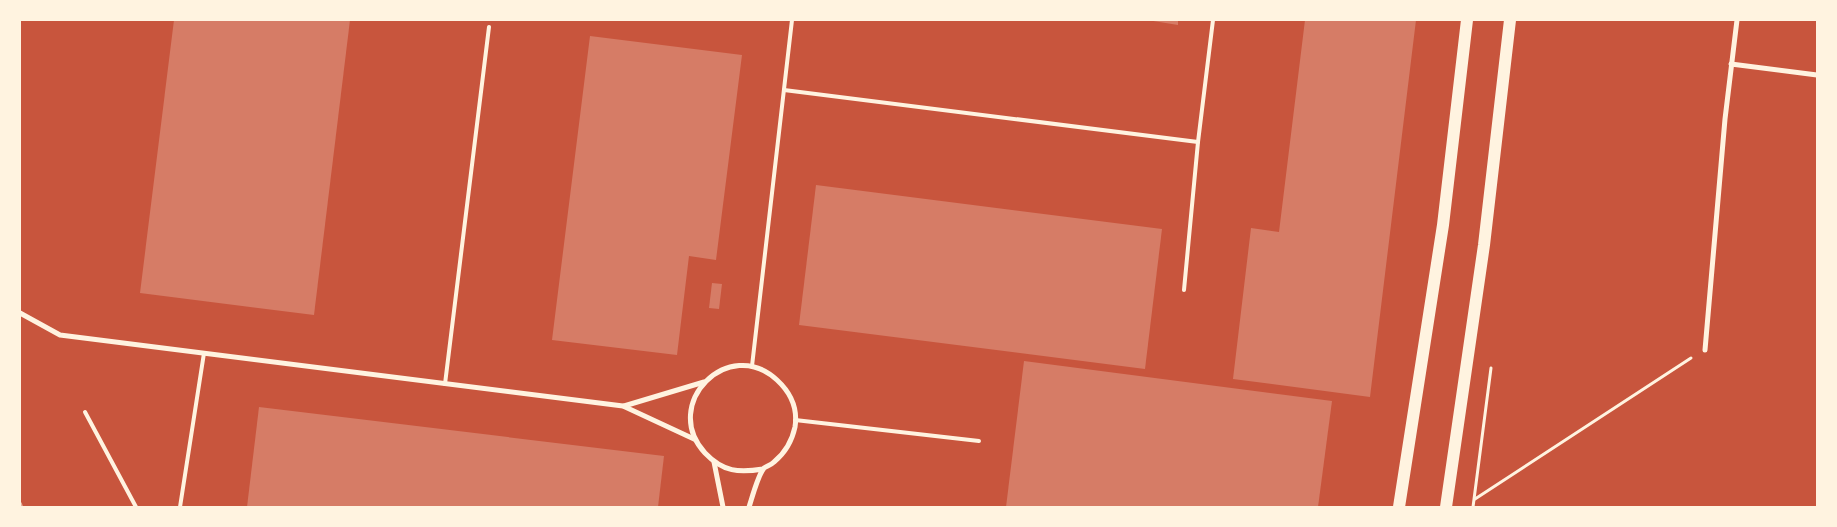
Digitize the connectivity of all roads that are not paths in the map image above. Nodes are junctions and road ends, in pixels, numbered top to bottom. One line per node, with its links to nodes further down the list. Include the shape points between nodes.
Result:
1 (792, 20): 9 (lane)
2 (1213, 20): 10 (lane)
3 (1467, 20): 29 (main road, via 1442,225)
4 (1510, 20): 30 (main road, via 1484,245)
5 (1737, 20): 7 (street)
6 (489, 27): 17 (lane)
7 (1731, 64): 8 (street); 13 (street)
8 (1817, 75)
9 (784, 90): 10 (lane); 15 (lane)
10 (1198, 142): 11 (lane)
11 (1184, 290)
12 (20, 313): 14 (street, via 60,335)
13 (1704, 350)
14 (204, 353): 17 (street); 26 (lane)
15 (752, 366): 16 (street, via 718,371); 20 (street, via 771,375 787,389 794,405)
16 (704, 382): 18 (street); 21 (street, via 691,406 690,424)
17 (445, 384): 18 (street)
18 (623, 406): 21 (street)
19 (85, 412): 25 (lane)
20 (795, 420): 22 (lane); 24 (street, via 791,440 774,463)
21 (694, 439): 23 (street)
22 (979, 441)
23 (714, 462): 24 (street, via 744,472); 27 (street)
24 (764, 469): 28 (street)
25 (136, 507)
26 (180, 507)
27 (723, 507)
28 (748, 507)
29 (1399, 507)
30 (1446, 507)

